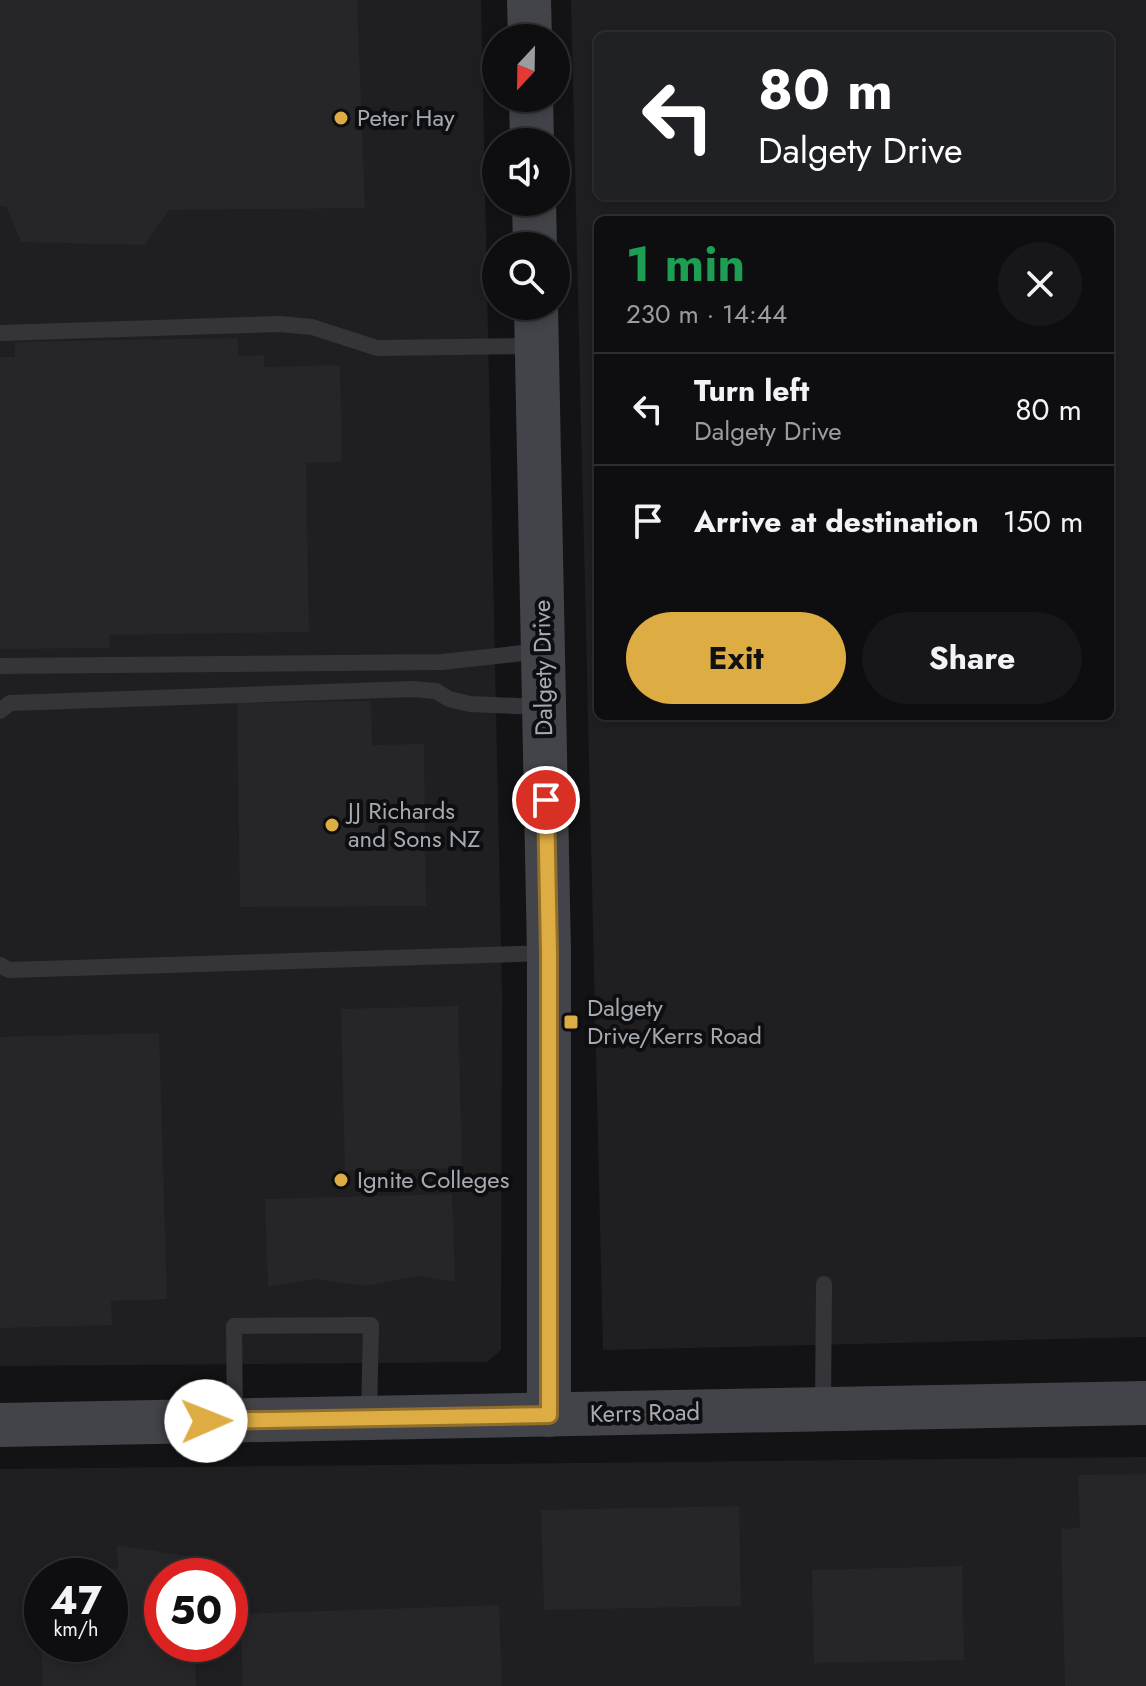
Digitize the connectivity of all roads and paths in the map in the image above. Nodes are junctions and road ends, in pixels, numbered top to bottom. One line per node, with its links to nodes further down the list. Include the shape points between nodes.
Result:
1 (529, 0): 2 (main road)
2 (530, 24)
3 (536, 326): 4 (lane, via 377,348 312,327 280,324); 5 (main road, Dalgety Drive)
4 (0, 333)
5 (543, 650): 6 (lane, via 442,662); 7 (main road, Dalgety Drive)
6 (0, 666)
7 (544, 708): 8 (lane, via 470,704 436,691 412,689 10,703); 9 (main road, Dalgety Drive)
8 (0, 711)
9 (549, 953): 10 (lane, via 9,970); 14 (main road, Dalgety Drive)
10 (0, 965)
11 (824, 1284): 13 (lane)
12 (1146, 1403): 13 (main road, Kerrs Road)
13 (823, 1409): 14 (main road, Kerrs Road)
14 (549, 1415): 15 (main road, Kerrs Road)
15 (369, 1418): 16 (main road, Kerrs Road); 16 (lane, via 371,1325 234,1326)
16 (235, 1421): 17 (main road, Kerrs Road)
17 (0, 1425)

